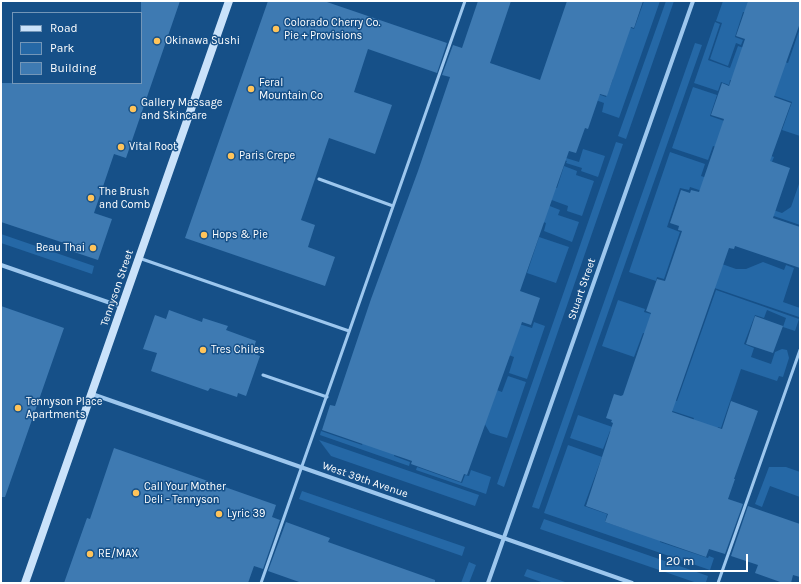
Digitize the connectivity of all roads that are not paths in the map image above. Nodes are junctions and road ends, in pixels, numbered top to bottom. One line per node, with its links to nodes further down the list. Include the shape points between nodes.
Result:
1 (229, 1): 6 (street, Tennyson Street)
2 (465, 1): 5 (lane)
3 (693, 1): 15 (street, Stuart Street)
4 (319, 179): 5 (lane)
5 (393, 206): 9 (lane)
6 (139, 258): 8 (street, Tennyson Street); 9 (lane)
7 (1, 265): 8 (street)
8 (122, 307): 12 (street, Tennyson Street)
9 (349, 332): 13 (lane)
10 (800, 350): 20 (lane)
11 (263, 375): 13 (lane)
12 (92, 394): 14 (street, West 39th Avenue); 16 (street, Tennyson Street)
13 (327, 397): 14 (lane)
14 (302, 468): 15 (street, West 39th Avenue); 17 (lane)
15 (504, 538): 18 (street, Stuart Street); 19 (street, West 39th Avenue)
16 (26, 583)
17 (261, 583)
18 (488, 583)
19 (632, 583)
20 (718, 583)

